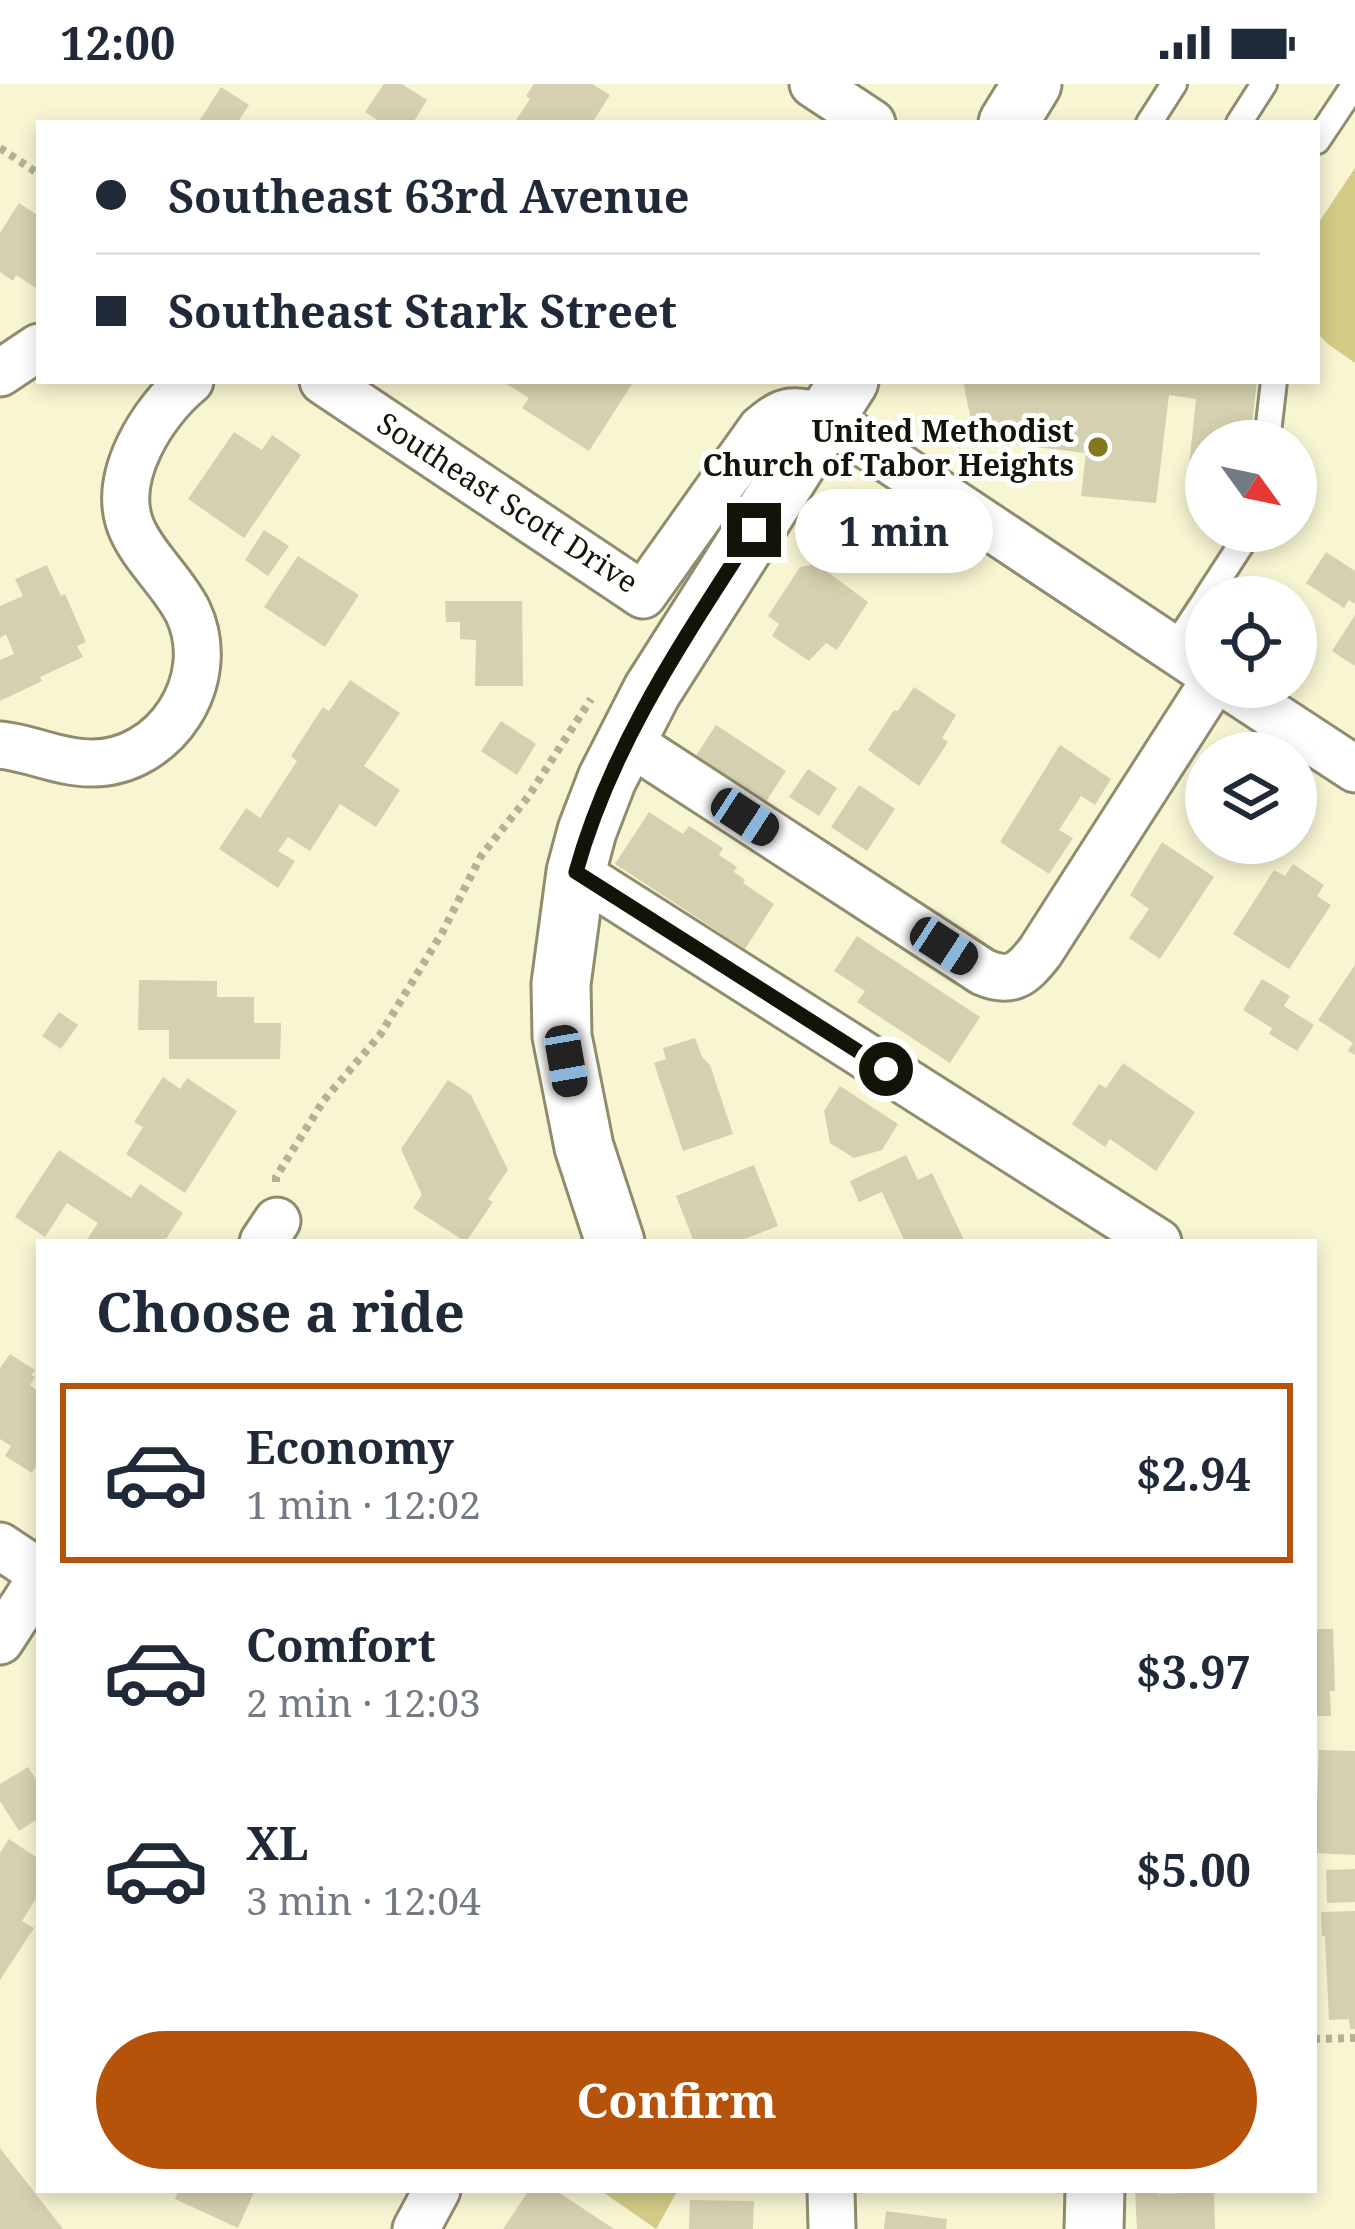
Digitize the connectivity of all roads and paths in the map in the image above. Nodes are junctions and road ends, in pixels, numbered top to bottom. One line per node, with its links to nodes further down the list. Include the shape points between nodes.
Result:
1 (813, 84): 6 (street)
2 (1032, 84): 7 (street)
3 (1174, 84): 8 (lane)
4 (1264, 84): 9 (lane)
5 (1355, 84): 10 (lane)
6 (867, 120)
7 (1010, 120)
8 (1151, 120)
9 (1241, 120)
10 (1320, 136)
11 (0, 148): 12 (path)
12 (36, 172)
13 (36, 349): 14 (street)
14 (0, 373)
15 (186, 384): 25 (street, via 149,425 127,498 130,526 189,614 197,646 181,714 136,755 96,764)
16 (328, 384): 18 (street, Southeast Scott Drive, via 644,595 760,429 780,412)
17 (1274, 384): 19 (lane)
18 (837, 400): 20 (street); 24 (street)
19 (1269, 420)
20 (1185, 656)
21 (595, 693): 28 (path, via 481,856 380,1035 324,1100 276,1177)
22 (1197, 708): 24 (street, via 1040,952 1012,977 998,978)
23 (1262, 708): 26 (street)
24 (626, 740): 27 (street)
25 (0, 745)
26 (1355, 769)
27 (576, 872): 29 (street, via 562,1036 584,1147); 30 (street)
28 (270, 1232)
29 (614, 1239)
30 (1153, 1239)
31 (0, 1546): 32 (street)
32 (36, 1570)
33 (36, 1586): 34 (street)
34 (0, 1641)
35 (1355, 2038): 36 (path)
36 (1317, 2039)
37 (435, 2193): 40 (street)
38 (831, 2193): 41 (street)
39 (1095, 2193): 42 (street)
40 (416, 2229)
41 (832, 2229)
42 (1094, 2229)

